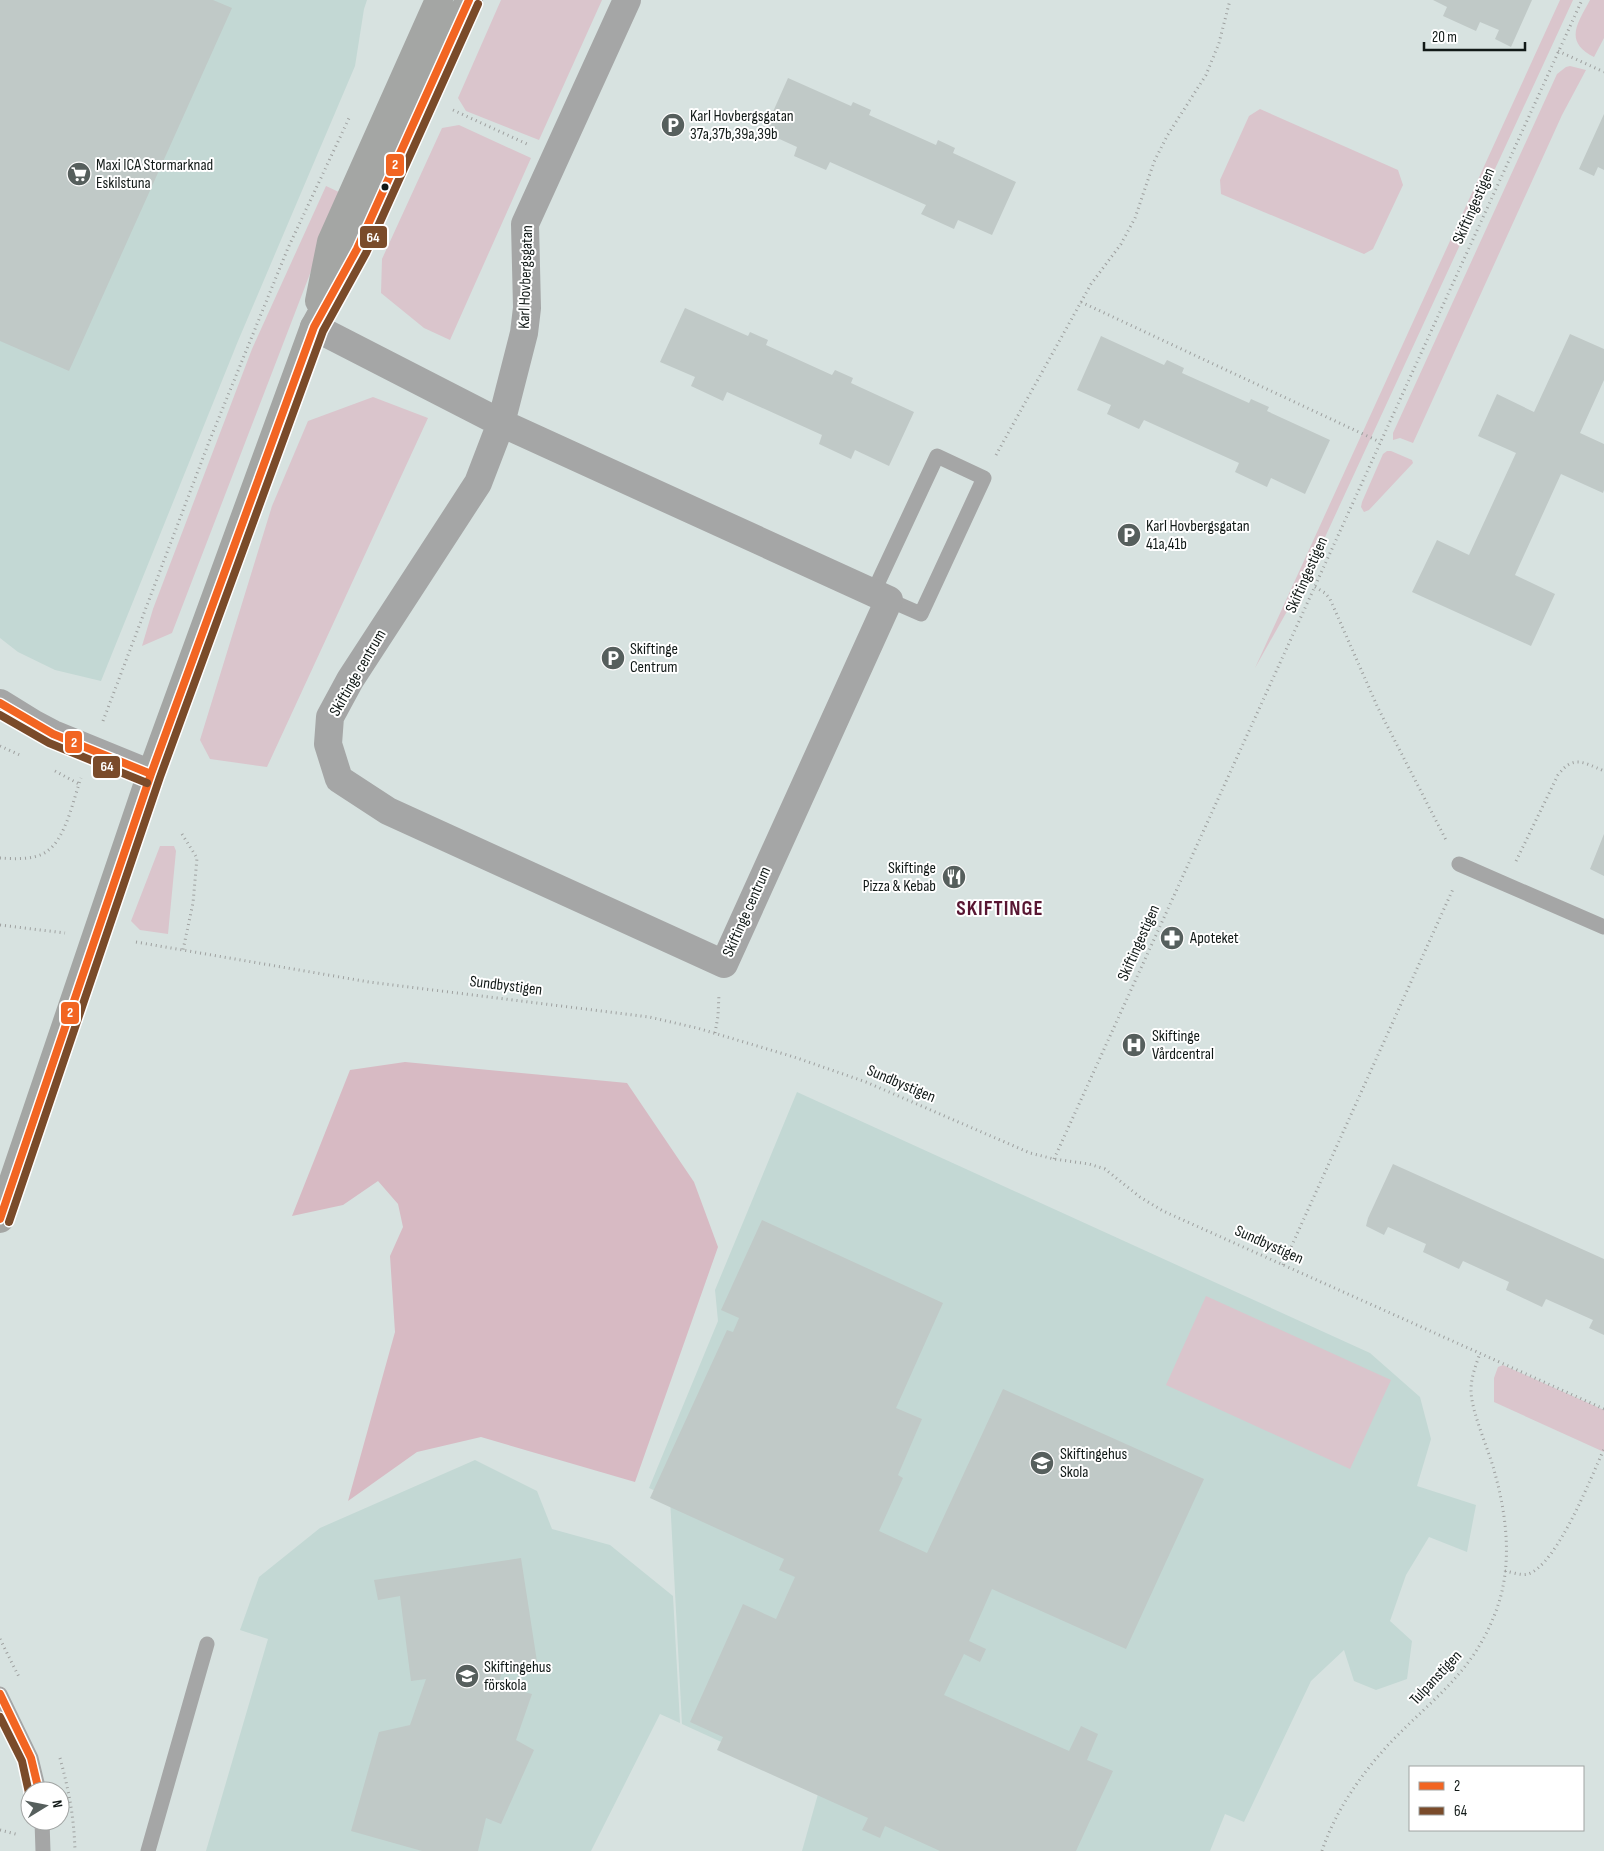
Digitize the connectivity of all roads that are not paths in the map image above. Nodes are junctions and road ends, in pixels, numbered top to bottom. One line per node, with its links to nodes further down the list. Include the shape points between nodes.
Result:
1 (439, 0): 4 (street, via 331,242)
2 (469, 0): 4 (street, via 356,249)
3 (627, 0): 5 (street, Karl Hovbergsgatan, via 525,224 527,308 524,333)
4 (314, 327): 5 (street); 8 (street)
5 (501, 423): 6 (street); 6 (street, Skiftinge centrum, via 478,483 350,680 330,717 328,744 339,779 388,812 724,964)
6 (881, 596): 6 (lane, via 921,614 984,478 937,456)
7 (0, 703): 8 (street, via 46,731)
8 (150, 774): 11 (street)
9 (1459, 864): 10 (lane)
10 (1604, 927)
11 (0, 1219)
12 (207, 1644): 17 (lane)
13 (0, 1694): 14 (lane, via 31,1758)
14 (37, 1781)
15 (42, 1831): 16 (lane)
16 (43, 1851)
17 (148, 1851)

